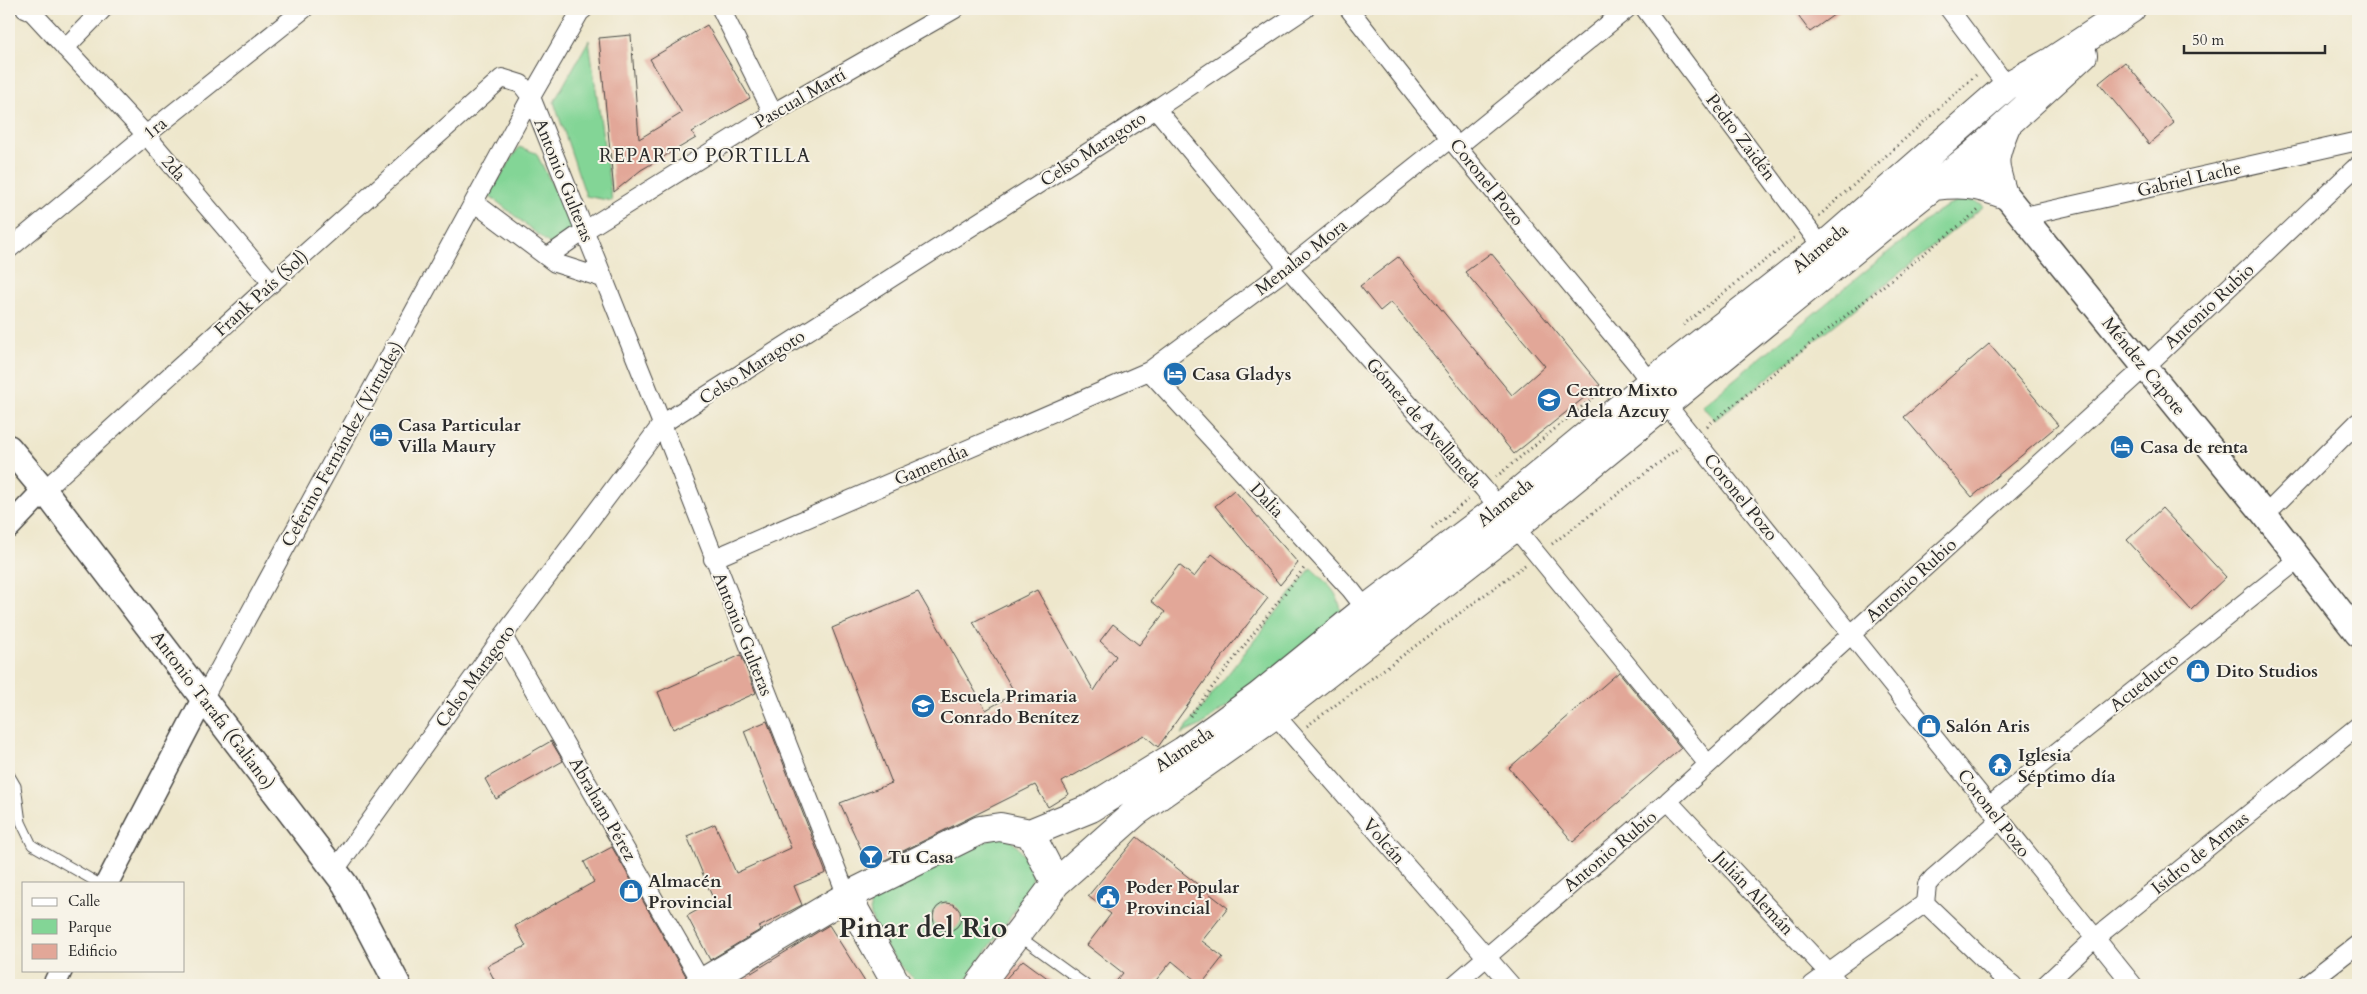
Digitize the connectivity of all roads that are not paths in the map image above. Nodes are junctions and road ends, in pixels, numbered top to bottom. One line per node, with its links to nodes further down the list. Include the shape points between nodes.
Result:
1 (104, 9): 13 (street)
2 (304, 9): 20 (street, 1ra)
3 (721, 9): 18 (street)
4 (954, 9): 18 (street, Pascual Martí)
5 (1305, 9): 17 (street, Celso Maragoto)
6 (1349, 9): 22 (street, Coronel Pozo)
7 (1627, 9): 22 (street, Menalao Mora)
8 (1645, 9): 30 (street, Pedro Zaidén)
9 (1949, 9): 15 (street)
10 (29, 10): 13 (street, 2da)
11 (581, 10): 16 (street, Ceferino Fernández (Virtudes))
12 (2124, 14): 14 (main road, Alameda); 19 (main road, Alameda, via 2071,68)
13 (65, 48): 20 (street, 2da)
14 (2052, 61): 15 (main road, Alameda); 23 (main road, via 1978,129 1971,142)
15 (2007, 86): 30 (main road, Alameda)
16 (526, 91): 27 (street, Ceferino Fernández (Virtudes)); 29 (street, Antonio Gulteras); 35 (street, Frank País (Sol), via 502,78)
17 (1156, 109): 33 (street, Gómez de Avellaneda); 40 (street, Celso Maragoto)
18 (773, 114): 29 (street, Pascual Martí)
19 (2007, 124): 23 (main road, Alameda); 26 (main road, via 1994,155)
20 (146, 135): 31 (street, 1ra); 35 (street, 2da)
21 (2358, 141): 28 (street, Gabriel Lache)
22 (1454, 142): 33 (street, Menalao Mora); 38 (street, Coronel Pozo)
23 (1972, 155): 25 (main road, Alameda); 26 (main road, Méndez Capote); 30 (main road, via 1949,153)
24 (2358, 165): 36 (street, Antonio Rubio)
25 (1934, 186): 26 (main road, via 1980,185); 30 (main road, Alameda)
26 (1994, 200): 28 (main road, Méndez Capote)
27 (474, 203): 32 (street, Antonio Gulteras); 53 (street, Ceferino Fernández (Virtudes))
28 (2020, 217): 36 (main road, Méndez Capote)
29 (584, 231): 32 (street, Pascual Martí); 34 (street, Antonio Gulteras)
30 (1825, 244): 38 (main road, Alameda)
31 (9, 249)
32 (548, 257): 34 (street, Antonio Gulteras)
33 (1288, 268): 37 (street, Menalao Mora); 43 (street, Gómez de Avellaneda)
34 (602, 278): 40 (street, Antonio Gulteras)
35 (272, 283): 42 (street, Frank País (Sol))
36 (2145, 367): 44 (main road, Méndez Capote); 50 (street, Antonio Rubio)
37 (1149, 371): 46 (street, Gamendia); 48 (street, Dalia)
38 (1651, 383): 43 (main road, Alameda); 50 (street, Coronel Pozo)
39 (2358, 422): 44 (street)
40 (662, 424): 46 (street, Antonio Gulteras); 52 (street, Celso Maragoto)
41 (9, 448): 42 (main road, Antonio Tarafa (Galiano))
42 (44, 490): 45 (street, Frank País (Sol)); 53 (main road, Antonio Tarafa (Galiano))
43 (1498, 508): 48 (main road, Alameda); 49 (main road, Alameda); 56 (street, Gómez de Avellaneda)
44 (2265, 515): 47 (main road, Méndez Capote)
45 (9, 527)
46 (714, 559): 66 (street, Antonio Gulteras)
47 (2299, 559): 51 (main road, Méndez Capote); 59 (street, Acueducto)
48 (1366, 609): 49 (street, Dalia); 54 (main road, Alameda)
49 (1384, 630): 54 (main road, Alameda)
50 (1851, 634): 56 (street, Antonio Rubio); 59 (street, Coronel Pozo)
51 (2358, 634)
52 (503, 636): 62 (street, Celso Maragoto); 74 (street, Abraham Pérez)
53 (204, 697): 62 (main road, Antonio Tarafa (Galiano)); 64 (street, Ceferino Fernández (Virtudes))
54 (1267, 706): 61 (main road, Alameda, via 1183,751 1090,808); 65 (main road, Alameda, via 1136,812); 71 (street, Volcán)
55 (2358, 726): 69 (street, Isidro de Armas)
56 (1708, 763): 58 (street, Antonio Rubio)
57 (9, 774): 63 (lane, via 16,786 21,822 32,845)
58 (1668, 801): 71 (street, Antonio Rubio); 73 (street, Julián Alemán)
59 (1989, 806): 60 (street, Coronel Pozo)
60 (2000, 820): 67 (street, via 1932,878 1927,885); 69 (street, Coronel Pozo)
61 (1030, 833): 65 (main road); 66 (main road, via 1000,826 980,830)
62 (335, 870): 77 (main road, Antonio Tarafa (Galiano))
63 (96, 882)
64 (108, 882)
65 (1056, 883): 68 (main road, Alameda)
66 (847, 896): 74 (main road); 78 (main road, Antonio Gulteras)
67 (1925, 903): 73 (street); 83 (street)
68 (1017, 934): 75 (lane); 79 (main road, Alameda)
69 (2094, 939): 84 (street, Isidro de Armas); 85 (street, Coronel Pozo)
70 (2358, 944): 86 (street)
71 (1485, 957): 80 (street, Antonio Rubio); 81 (street, Volcán)
72 (60, 972): 76 (street)
73 (1834, 979): 82 (street)
74 (700, 984)
75 (1085, 984)
76 (54, 985)
77 (398, 985)
78 (898, 985)
79 (979, 985)
80 (1454, 985)
81 (1511, 985)
82 (1812, 985)
83 (2013, 985)
84 (2046, 985)
85 (2133, 985)
86 (2305, 985)

